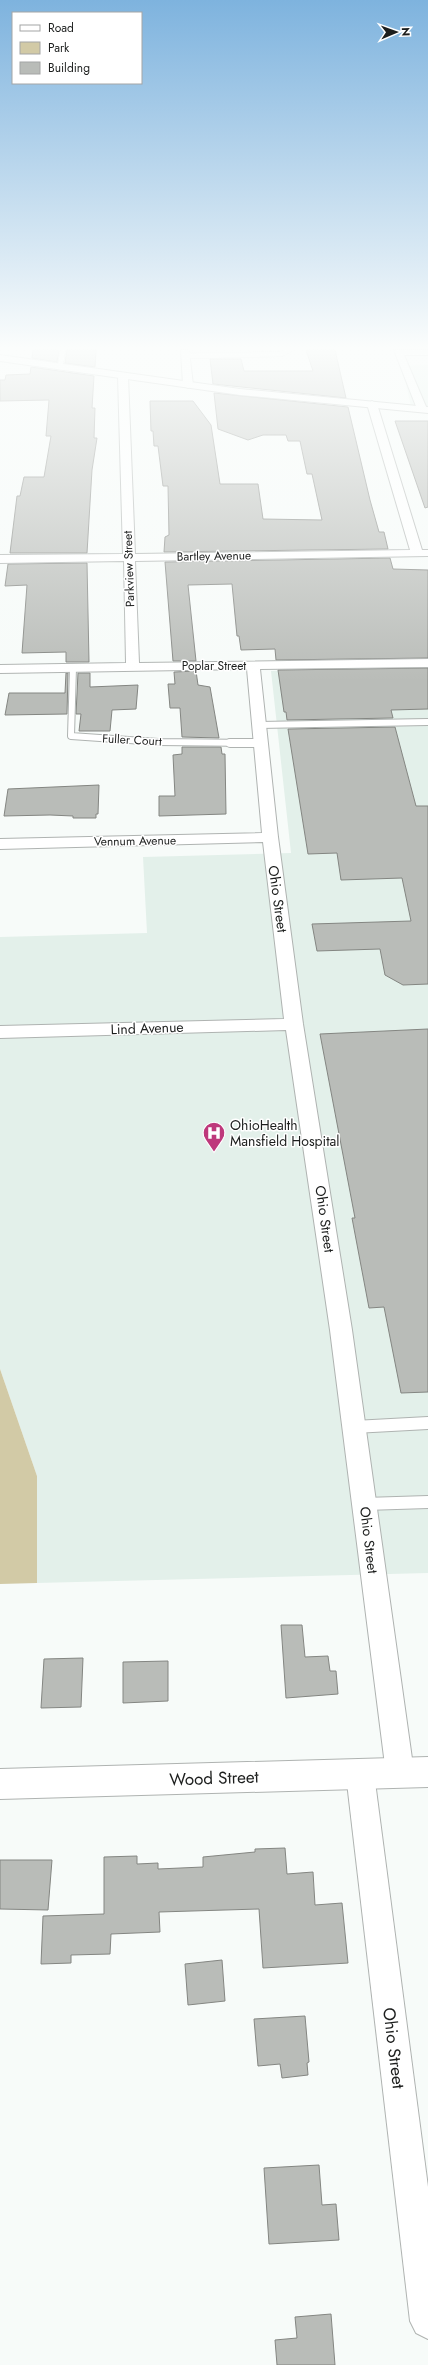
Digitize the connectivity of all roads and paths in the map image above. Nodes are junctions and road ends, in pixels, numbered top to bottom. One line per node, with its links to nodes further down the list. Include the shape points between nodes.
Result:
1 (125, 460): 4 (street, Parkview Street)
2 (391, 460): 3 (street)
3 (422, 553): 4 (street, Bartley Avenue)
4 (128, 557): 5 (street, Bartley Avenue); 8 (street, Parkview Street)
5 (0, 559)
6 (428, 663): 7 (street, Poplar Street)
7 (253, 666): 8 (street, Poplar Street); 12 (street, Ohio Street)
8 (133, 667): 9 (street, Poplar Street)
9 (73, 668): 10 (street, Poplar Street); 12 (lane, Fuller Court, via 71,736 158,742)
10 (0, 670)
11 (428, 722): 12 (lane)
12 (260, 734): 13 (street, Ohio Street)
13 (270, 837): 14 (street, Vennum Avenue); 15 (street, Ohio Street)
14 (0, 844)
15 (294, 1024): 16 (street, Lind Avenue); 18 (street, Ohio Street)
16 (0, 1032)
17 (428, 1423): 18 (lane)
18 (354, 1426): 20 (street, Ohio Street)
19 (428, 1502): 20 (lane)
20 (365, 1504): 21 (street, Ohio Street)
21 (414, 1772): 22 (street, Wood Street)
22 (360, 1774): 23 (street, Wood Street); 24 (street, Ohio Street)
23 (0, 1784)
24 (428, 2321)

